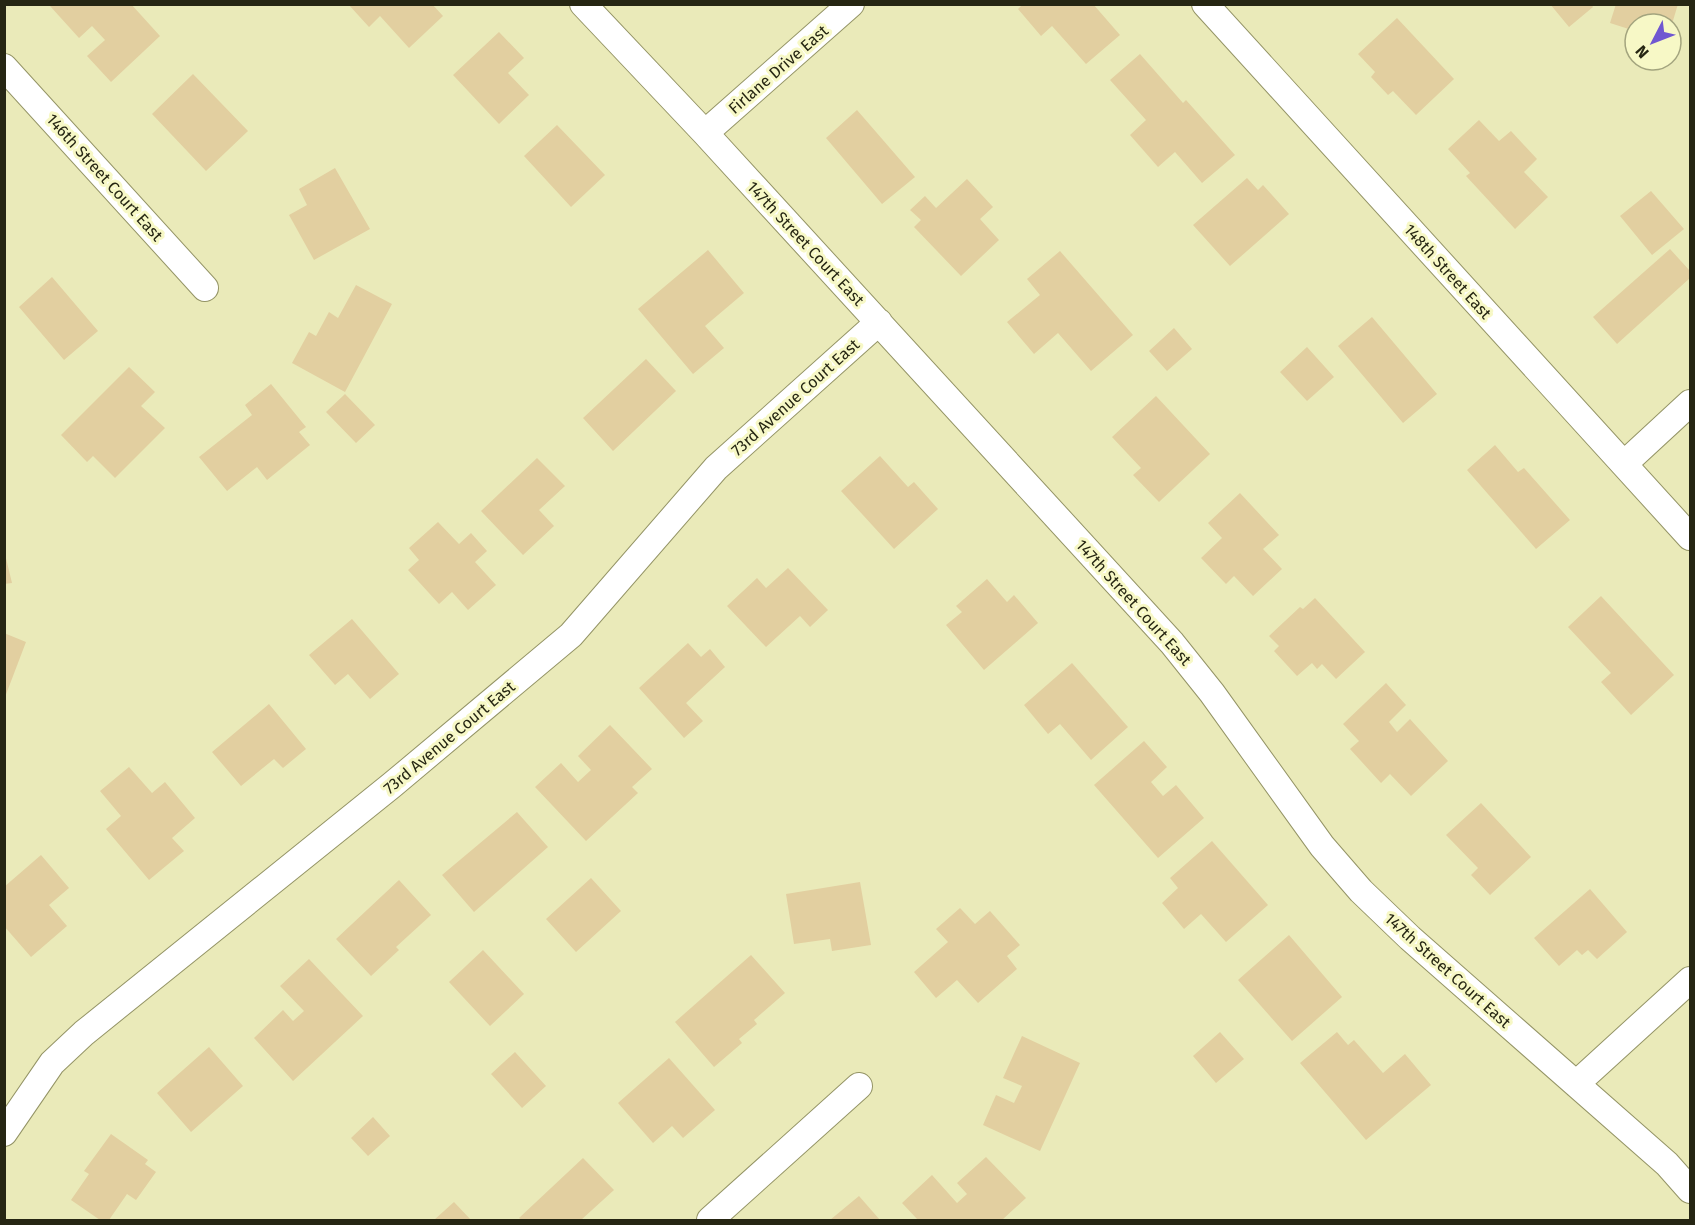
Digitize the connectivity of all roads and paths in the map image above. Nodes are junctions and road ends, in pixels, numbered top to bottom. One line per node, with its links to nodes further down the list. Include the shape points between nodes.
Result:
1 (583, 4): 5 (street, 147th Street Court East)
2 (851, 4): 5 (street, Firlane Drive East)
3 (1204, 4): 9 (street, 148th Street East)
4 (4, 67): 6 (street, 146th Street Court East)
5 (705, 133): 7 (street, 147th Street Court East)
6 (205, 288)
7 (879, 322): 12 (street, 147th Street Court East, via 1172,643 1322,846 1361,891); 14 (street, 73rd Avenue Court East, via 716,468 571,634 392,785 84,1034 52,1063)
8 (1690, 403): 9 (street)
9 (1624, 464): 10 (street, 148th Street East)
10 (1690, 537)
11 (1690, 980): 12 (street)
12 (1576, 1084): 15 (street, 147th Street Court East, via 1667,1164)
13 (859, 1086): 16 (street)
14 (4, 1133)
15 (1690, 1190)
16 (710, 1221)

